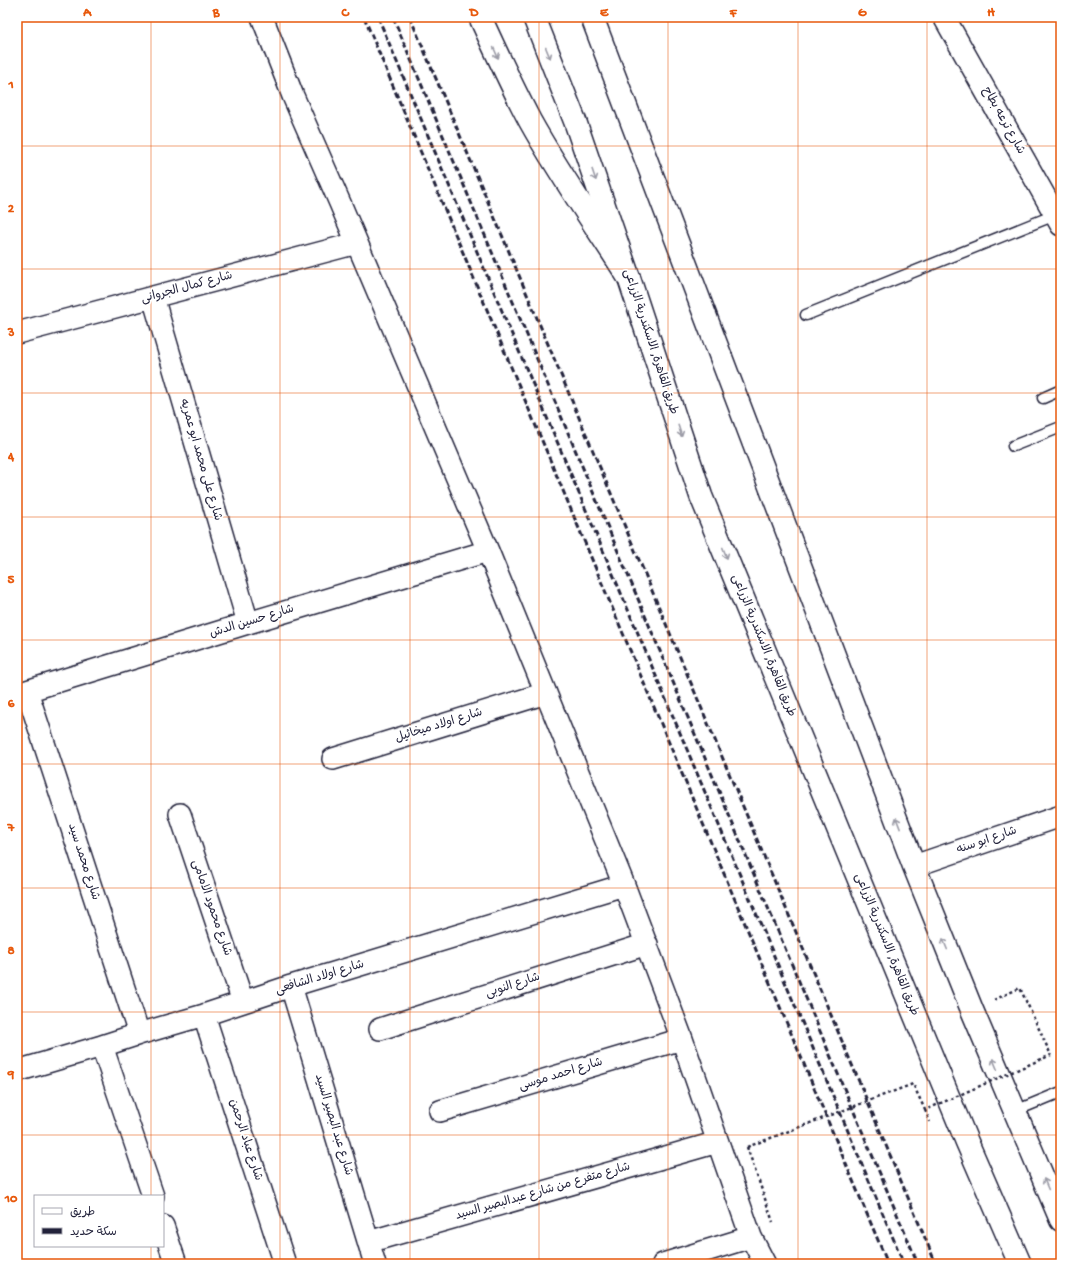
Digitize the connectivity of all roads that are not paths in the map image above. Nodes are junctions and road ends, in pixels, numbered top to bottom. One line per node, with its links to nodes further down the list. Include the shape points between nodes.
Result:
1 (262, 17): 7 (street, via 293,96)
2 (480, 17): 8 (highway, one-way to 8, via 531,122)
3 (534, 17): 8 (highway, طريق القاهرة, الاسكندرية الزراعى, one-way to 8, via 575,121)
4 (592, 17): 23 (highway, one-way to 4)
5 (946, 17): 6 (street, شارع ترعه بطاح)
6 (1058, 220): 10 (lane)
7 (357, 243): 9 (street, شارع كمال الجروانى); 16 (street)
8 (629, 278): 48 (highway, طريق القاهرة, الاسكندرية الزراعى, one-way to 48, via 701,496)
9 (153, 297): 11 (street, شارع كمال الجروانى); 17 (street, شارع على محمد ابو عمريه)
10 (806, 315)
11 (17, 333)
12 (1061, 390): 13 (lane)
13 (1043, 398)
14 (1061, 427): 15 (lane)
15 (1013, 446)
16 (488, 551): 17 (street, شارع حسين الدش); 19 (street)
17 (248, 623): 18 (street, شارع حسين الدش)
18 (22, 693): 30 (street, شارع محمد سيد)
19 (546, 693): 20 (street, شارع اولاد ميخائيل); 24 (street)
20 (332, 759)
21 (180, 814): 27 (street, شارع محمود الامامى)
22 (1061, 816): 23 (street, شارع ابو سنه)
23 (914, 866): 36 (highway, one-way to 23)
24 (624, 885): 25 (street); 26 (street, شارع اولاد الشافعى)
25 (647, 944): 29 (street, شارع النوبى); 31 (street)
26 (291, 986): 27 (street, شارع اولاد الشافعى); 42 (street, شارع عبد البصير السيد)
27 (244, 1002): 28 (street, شارع اولاد الشافعى)
28 (204, 1015): 30 (street, شارع اولاد الشافعى); 44 (street, شارع عباد الرحمن)
29 (380, 1029)
30 (139, 1034): 32 (street, شارع اولاد الشافعى)
31 (682, 1039): 35 (street, شارع احمد موسى); 37 (street)
32 (102, 1046): 33 (street, شارع اولاد الشافعى); 38 (street)
33 (17, 1071)
34 (1061, 1092): 36 (lane)
35 (440, 1111)
36 (1015, 1112): 39 (highway, one-way to 36)
37 (718, 1142): 41 (street); 42 (street, شارع متفرع من شارع عبدالبصير السيد)
38 (153, 1195)
39 (1061, 1220)
40 (164, 1229): 43 (street)
41 (751, 1237): 46 (street); 47 (street)
42 (368, 1242): 45 (street, شارع عبد البصير السيد)
43 (176, 1264)
44 (285, 1264)
45 (375, 1264)
46 (662, 1264)
47 (765, 1264)
48 (1020, 1264)

